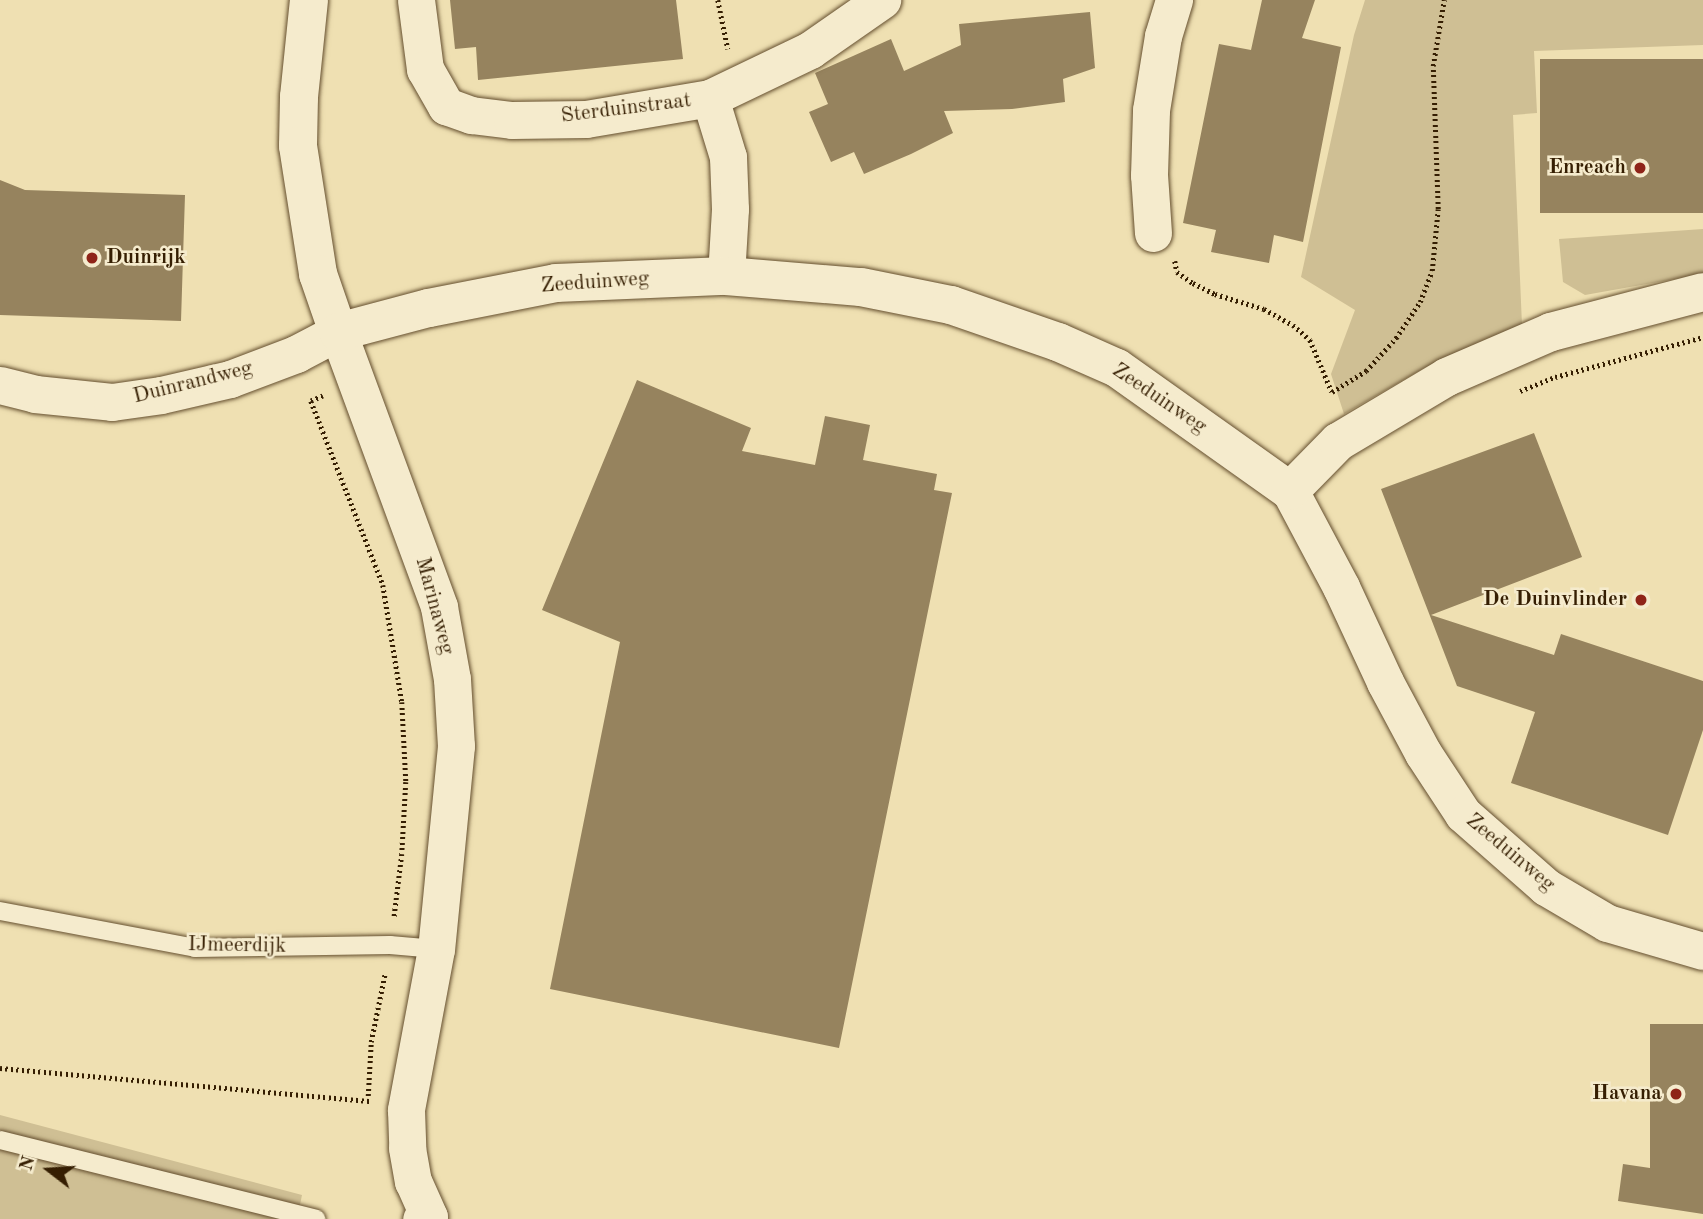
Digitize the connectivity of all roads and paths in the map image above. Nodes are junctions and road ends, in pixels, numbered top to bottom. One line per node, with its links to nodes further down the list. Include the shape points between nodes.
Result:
1 (309, 0): 11 (street, Marinaweg, via 298,146 318,275)
2 (416, 0): 7 (street, Sterduinstraat, via 425,69 446,106 471,115 512,120 586,119)
3 (718, 0): 7 (path)
4 (882, 0): 7 (street, Sterduinstraat, via 810,50)
5 (1174, 0): 8 (street, via 1151,110)
6 (1444, 0): 14 (path, via 1433,66 1438,209 1432,271 1420,302 1396,338 1366,371)
7 (722, 91): 9 (street, Sterduinstraat, via 729,157)
8 (1153, 233): 14 (path, via 1172,245 1177,272 1193,283 1264,309 1310,340)
9 (726, 276): 11 (street, Zeeduinweg, via 556,283 429,307); 18 (street, Zeeduinweg, via 874,290 951,305 1058,342 1116,368)
10 (1703, 292): 17 (street, via 1551,332 1447,377)
11 (338, 332): 13 (street, Duinrandweg, via 230,379 162,396 112,402 35,394); 21 (street, Marinaweg, via 439,607 452,679 456,746)
12 (1703, 337): 15 (path, via 1555,377)
13 (0, 385)
14 (1332, 392): 17 (path)
15 (1517, 392)
16 (311, 401): 20 (path, Marinaweg, via 383,585 402,702 406,782)
17 (1338, 442): 18 (street)
18 (1290, 491): 22 (street, Zeeduinweg, via 1416,741 1463,814 1546,887 1607,923)
19 (0, 911): 20 (lane, IJmeerdijk, via 194,948)
20 (390, 945): 21 (lane, IJmeerdijk); 24 (path, Marinaweg, via 371,1041)
21 (436, 949): 25 (street, Marinaweg)
22 (1703, 951)
23 (0, 1068): 24 (path)
24 (367, 1100): 25 (path)
25 (406, 1110): 27 (street, Marinaweg, via 413,1181)
26 (0, 1140): 28 (lane)
27 (427, 1218)
28 (316, 1219)

